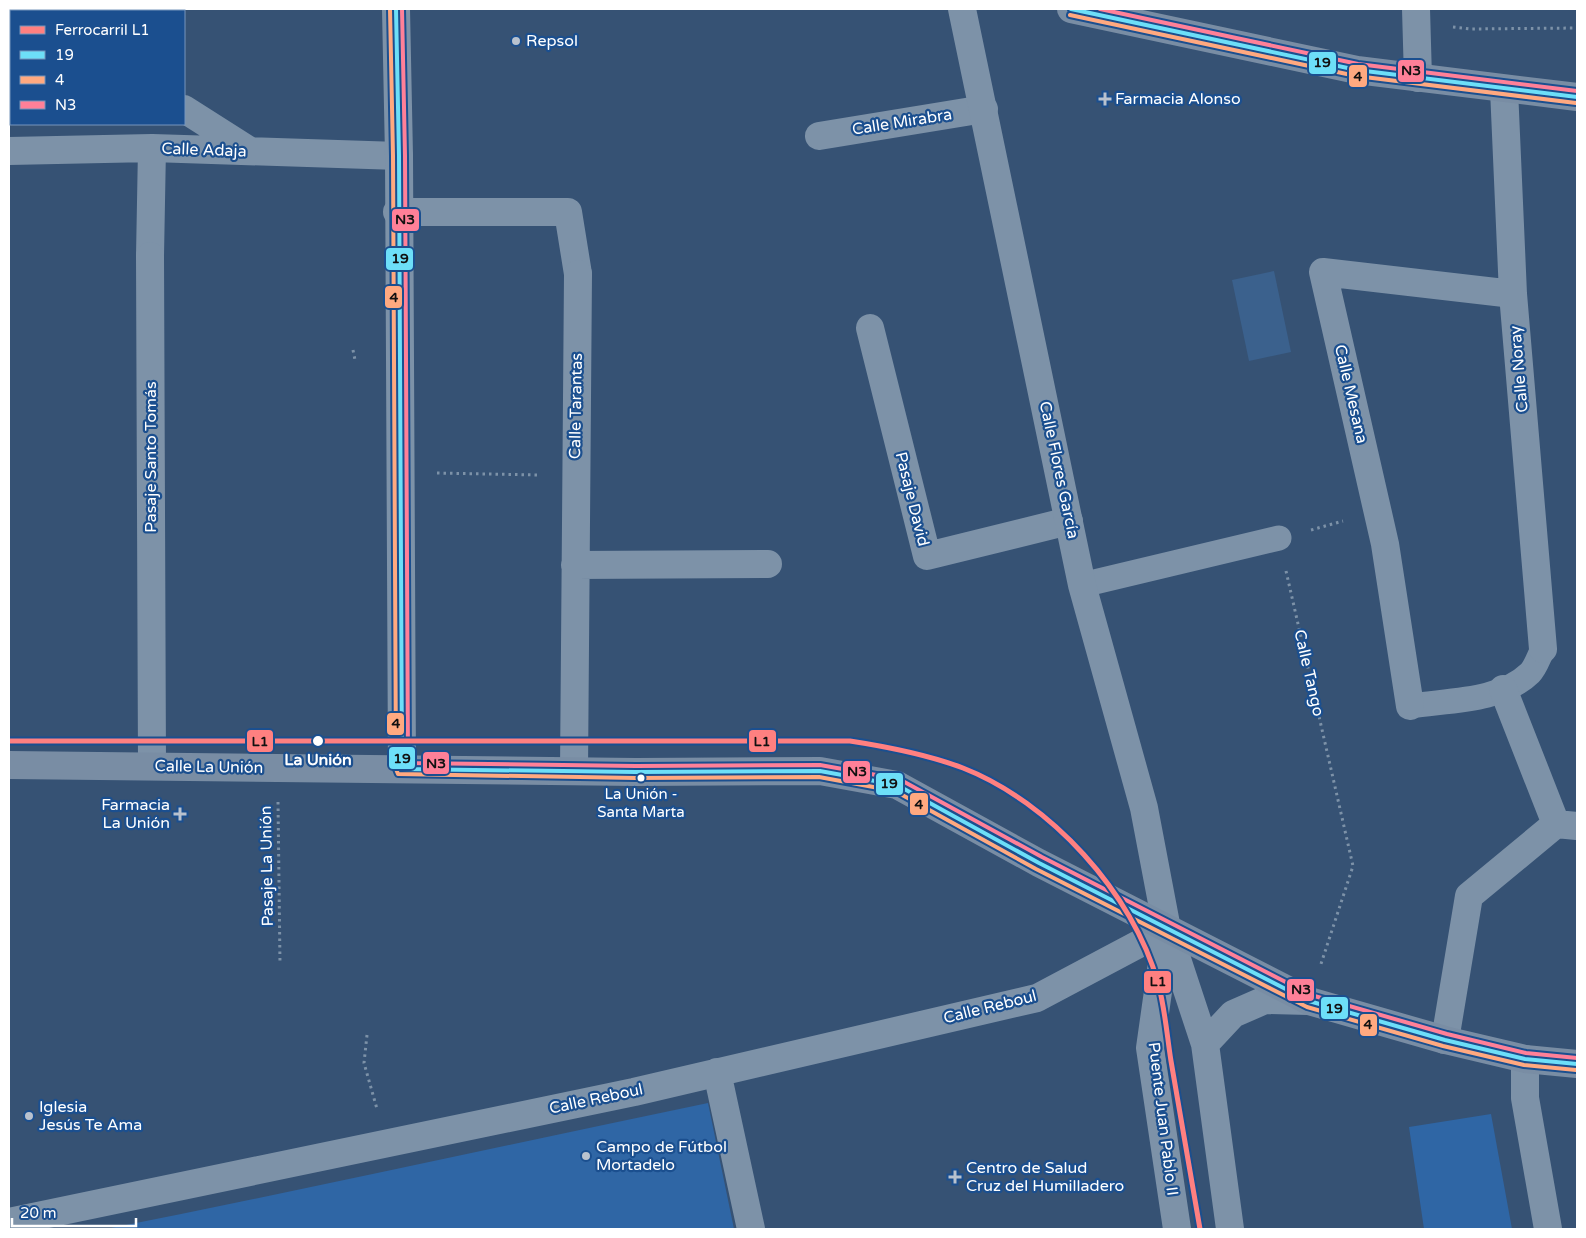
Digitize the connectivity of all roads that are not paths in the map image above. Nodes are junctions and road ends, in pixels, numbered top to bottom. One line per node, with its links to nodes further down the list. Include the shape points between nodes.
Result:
1 (396, 9): 14 (street)
2 (962, 9): 8 (street, Calle Flores García)
3 (1071, 9): 5 (main road, via 1357,70)
4 (1416, 16): 5 (street)
5 (1418, 78): 6 (main road)
6 (1504, 88): 7 (main road); 16 (street, Calle Noray)
7 (1577, 97)
8 (984, 109): 10 (street, Calle Mirabra); 18 (street, Calle Flores García)
9 (185, 110): 13 (street)
10 (819, 136)
11 (152, 148): 12 (street, Calle Adaja); 13 (street, Calle Adaja); 27 (street, Pasaje Santo Tomás)
12 (9, 151)
13 (250, 151): 14 (street, Calle Adaja)
14 (399, 156): 15 (street)
15 (397, 212): 20 (street, Calle Tarantas, via 568,212 578,274); 28 (street)
16 (1513, 294): 23 (street, Calle Noray); 25 (street, Calle Mesana, via 1323,272 1385,544)
17 (870, 328): 18 (street, Pasaje David, via 927,556)
18 (1069, 521): 22 (street, Calle Flores García)
19 (1279, 538): 22 (lane)
20 (575, 564): 21 (street); 29 (street, Calle Tarantas)
21 (768, 564)
22 (1082, 585): 31 (street, Calle Flores García, via 1144,808)
23 (1543, 649): 24 (lane, via 1532,672)
24 (1503, 689): 25 (lane, via 1491,694); 30 (street)
25 (1410, 706)
26 (9, 765): 27 (main road, Calle La Unión)
27 (152, 766): 28 (main road, Calle La Unión)
28 (402, 769): 29 (main road, Calle La Unión)
29 (574, 771): 31 (main road, Calle La Unión, via 820,771 898,785)
30 (1566, 825): 33 (street, via 1469,896)
31 (1167, 929): 32 (main road, Calle La Unión); 34 (street); 37 (street, Calle Reboul, via 1037,998); 40 (street, Puente Juan Pablo II, via 1150,1048)
32 (1309, 1001): 33 (main road, Calle La Unión); 34 (street, via 1265,1000 1233,1014)
33 (1444, 1040): 35 (main road, Calle La Unión)
34 (1205, 1044): 41 (street)
35 (1525, 1059): 36 (main road, Calle La Unión); 42 (street, via 1525,1098)
36 (1577, 1064)
37 (717, 1072): 38 (street, Calle Reboul); 39 (street)
38 (9, 1222)
39 (751, 1229)
40 (1177, 1229)
41 (1230, 1229)
42 (1548, 1229)

